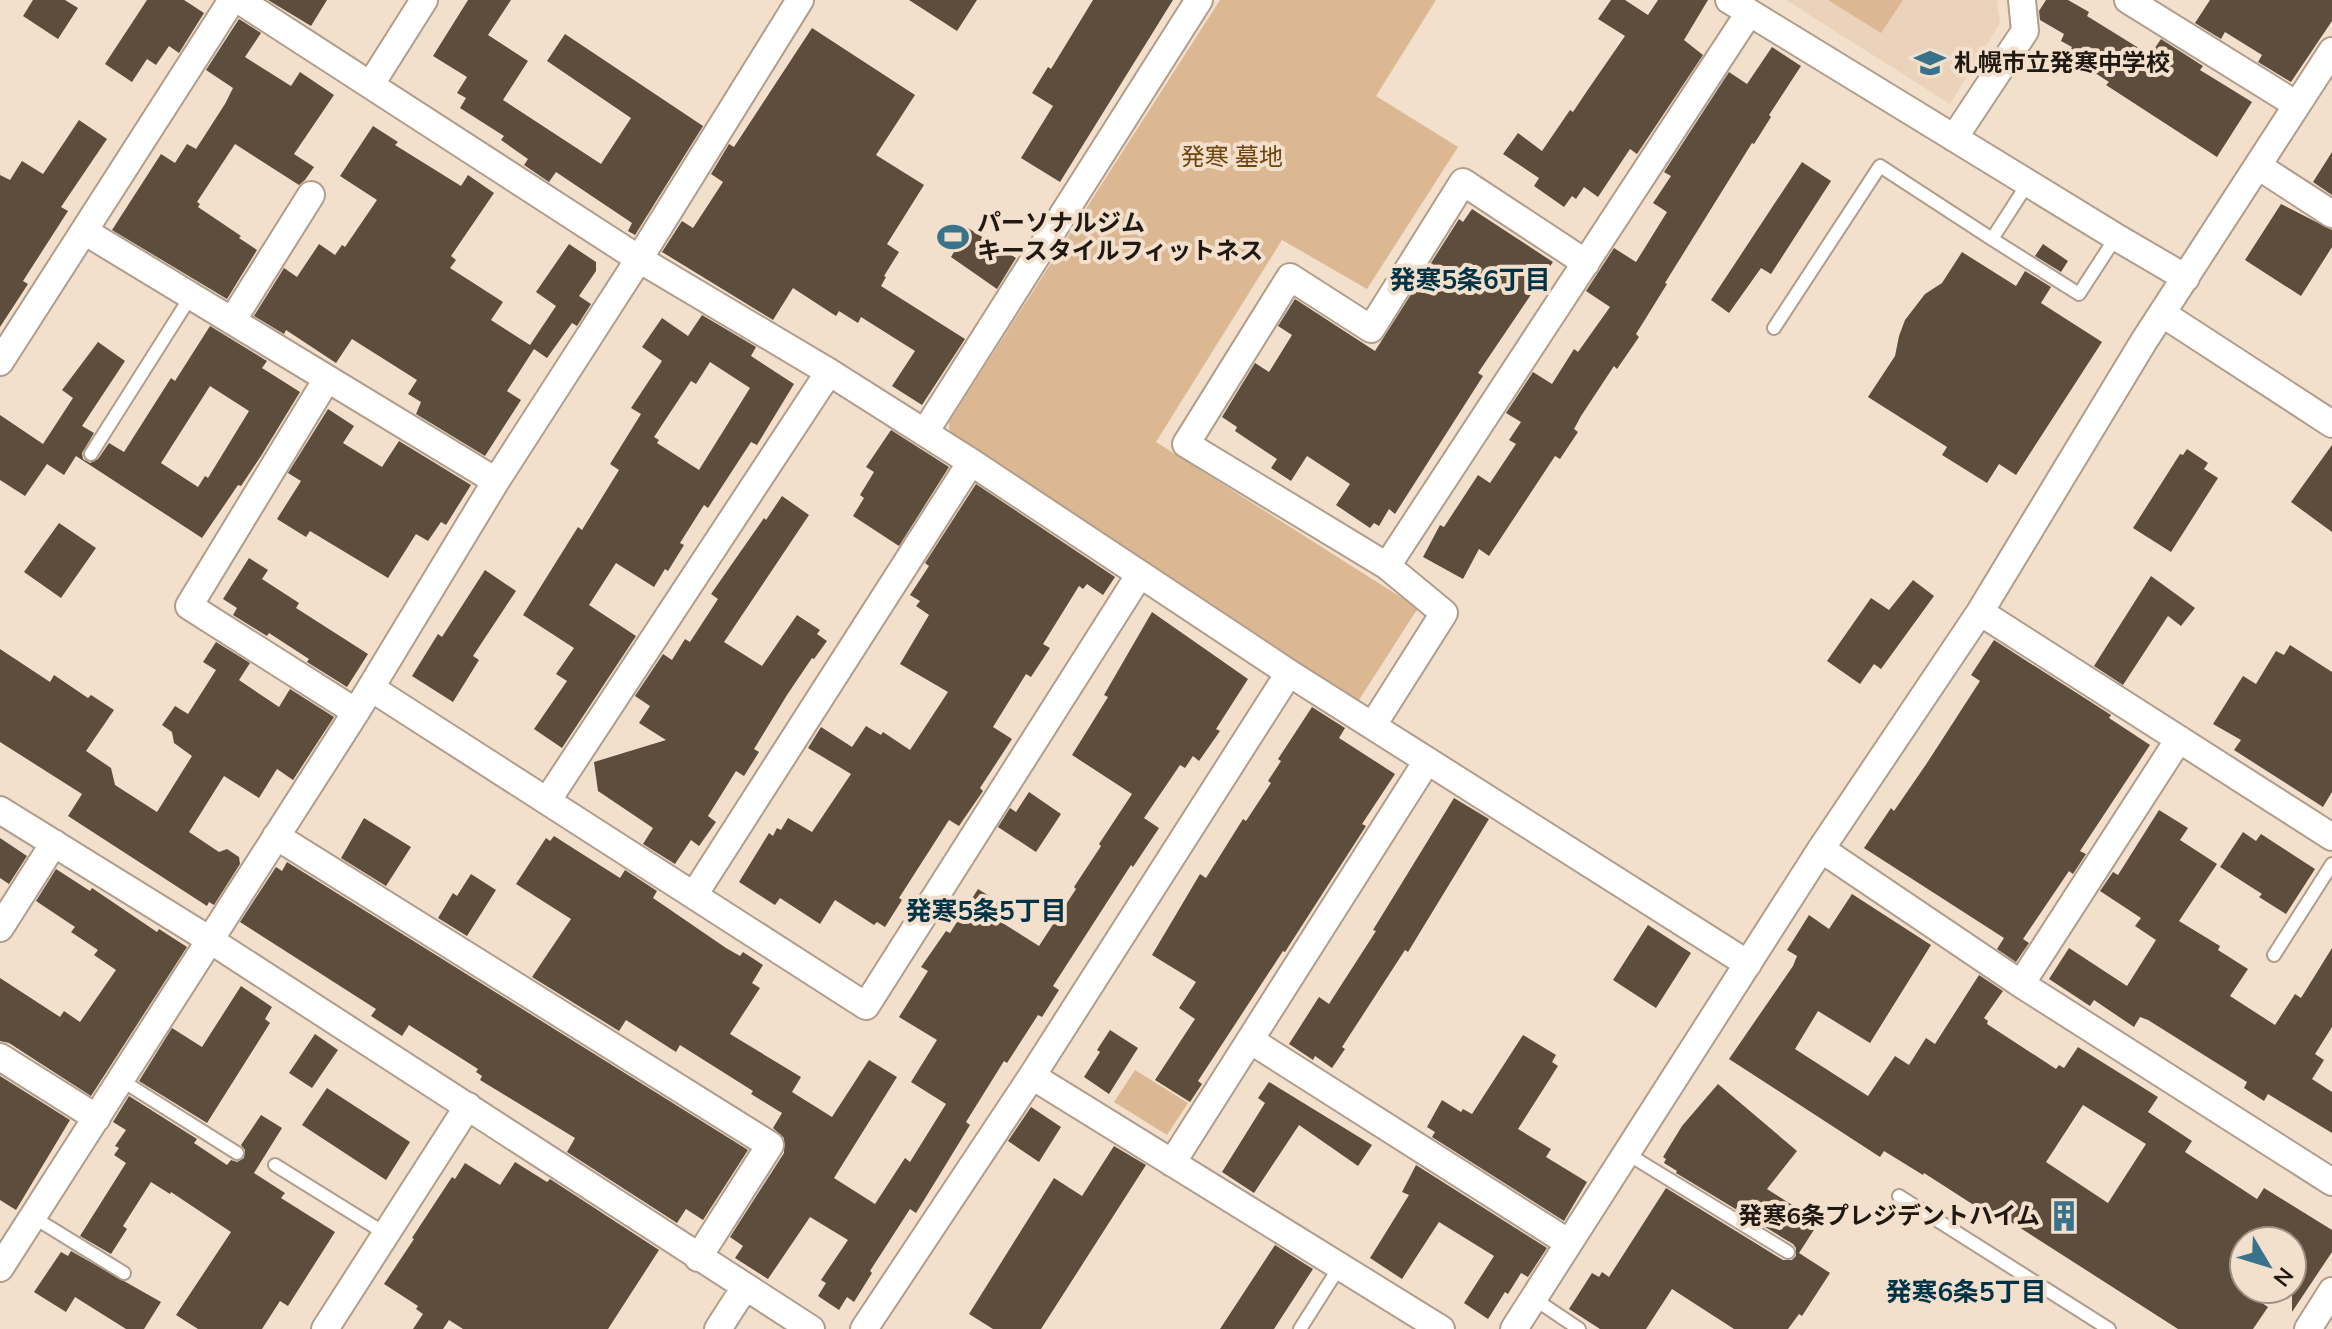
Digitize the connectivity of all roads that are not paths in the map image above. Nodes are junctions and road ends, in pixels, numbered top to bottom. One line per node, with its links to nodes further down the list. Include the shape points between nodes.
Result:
1 (232, 0): 17 (street)
2 (239, 0): 10 (street)
3 (424, 0): 10 (street)
4 (1199, 0): 31 (street)
5 (2022, 0): 12 (street, via 2025,31)
6 (2128, 0): 11 (street)
7 (789, 4): 20 (street)
8 (1739, 6): 12 (street); 21 (street)
9 (2332, 51): 11 (street)
10 (371, 84): 20 (street)
11 (2297, 105): 13 (street)
12 (1954, 138): 14 (street)
13 (2258, 166): 16 (street); 22 (street)
14 (2028, 183): 18 (street); 19 (lane)
15 (311, 195): 25 (street)
16 (2332, 214)
17 (84, 231): 23 (street); 27 (street)
18 (2116, 237): 19 (lane, via 2079,294); 22 (street)
19 (1992, 239): 26 (lane, via 1880,166)
20 (639, 259): 28 (street); 34 (street)
21 (1586, 263): 35 (street); 35 (street, via 1463,182 1371,329 1290,277 1186,444)
22 (2186, 278): 24 (street)
23 (191, 296): 25 (street); 32 (lane)
24 (2163, 314): 30 (street); 37 (street)
25 (232, 321): 29 (street)
26 (1774, 328)
27 (4, 348)
28 (829, 372): 31 (street); 44 (street)
29 (327, 379): 34 (street); 40 (street, via 189,606)
30 (2332, 424)
31 (925, 432): 33 (street)
32 (91, 454)
33 (971, 462): 36 (street); 51 (street)
34 (496, 481): 39 (street)
35 (1387, 566): 41 (street, via 1444,613)
36 (1140, 574): 38 (street); 51 (street, via 866,1006)
37 (1980, 612): 42 (street); 49 (street)
38 (1289, 673): 41 (street); 59 (street)
39 (371, 688): 40 (street); 44 (street)
40 (356, 712): 46 (street)
41 (1373, 725): 43 (street)
42 (2179, 739): 47 (street); 56 (street)
43 (1427, 761): 55 (street); 57 (street)
44 (547, 801): 51 (street)
45 (0, 810): 48 (street)
46 (276, 836): 53 (street); 73 (street, via 770,1145)
47 (2332, 837)
48 (54, 843): 52 (street); 53 (street)
49 (1821, 849): 55 (street); 56 (street)
50 (2332, 864): 54 (lane)
51 (694, 895)
52 (0, 928)
53 (210, 940): 60 (street); 61 (street)
54 (2274, 955)
55 (1748, 964): 64 (street)
56 (2021, 984): 67 (street)
57 (1250, 1040): 65 (street); 71 (street)
58 (0, 1057): 62 (street)
59 (1032, 1076): 65 (street); 84 (street)
60 (121, 1080): 62 (street); 63 (lane)
61 (468, 1106): 70 (street); 73 (street)
62 (97, 1118): 69 (street)
63 (237, 1153)
64 (1626, 1153): 71 (street); 72 (lane)
65 (1172, 1163): 74 (street)
66 (275, 1165): 70 (lane)
67 (2332, 1182)
68 (1899, 1196): 88 (lane)
69 (33, 1217): 75 (street); 76 (lane)
70 (386, 1234): 81 (street)
71 (1569, 1243): 79 (street)
72 (1788, 1252)
73 (698, 1258): 77 (street)
74 (1340, 1266): 80 (street); 85 (lane)
75 (0, 1268)
76 (124, 1273)
77 (745, 1287): 82 (street); 83 (street)
78 (2332, 1291): 89 (street)
79 (1533, 1298): 86 (street); 87 (lane)
80 (1425, 1325)
81 (325, 1329)
82 (718, 1329)
83 (811, 1329)
84 (864, 1329)
85 (1300, 1329)
86 (1514, 1329)
87 (1579, 1329)
88 (2109, 1329)
89 (2308, 1329)

